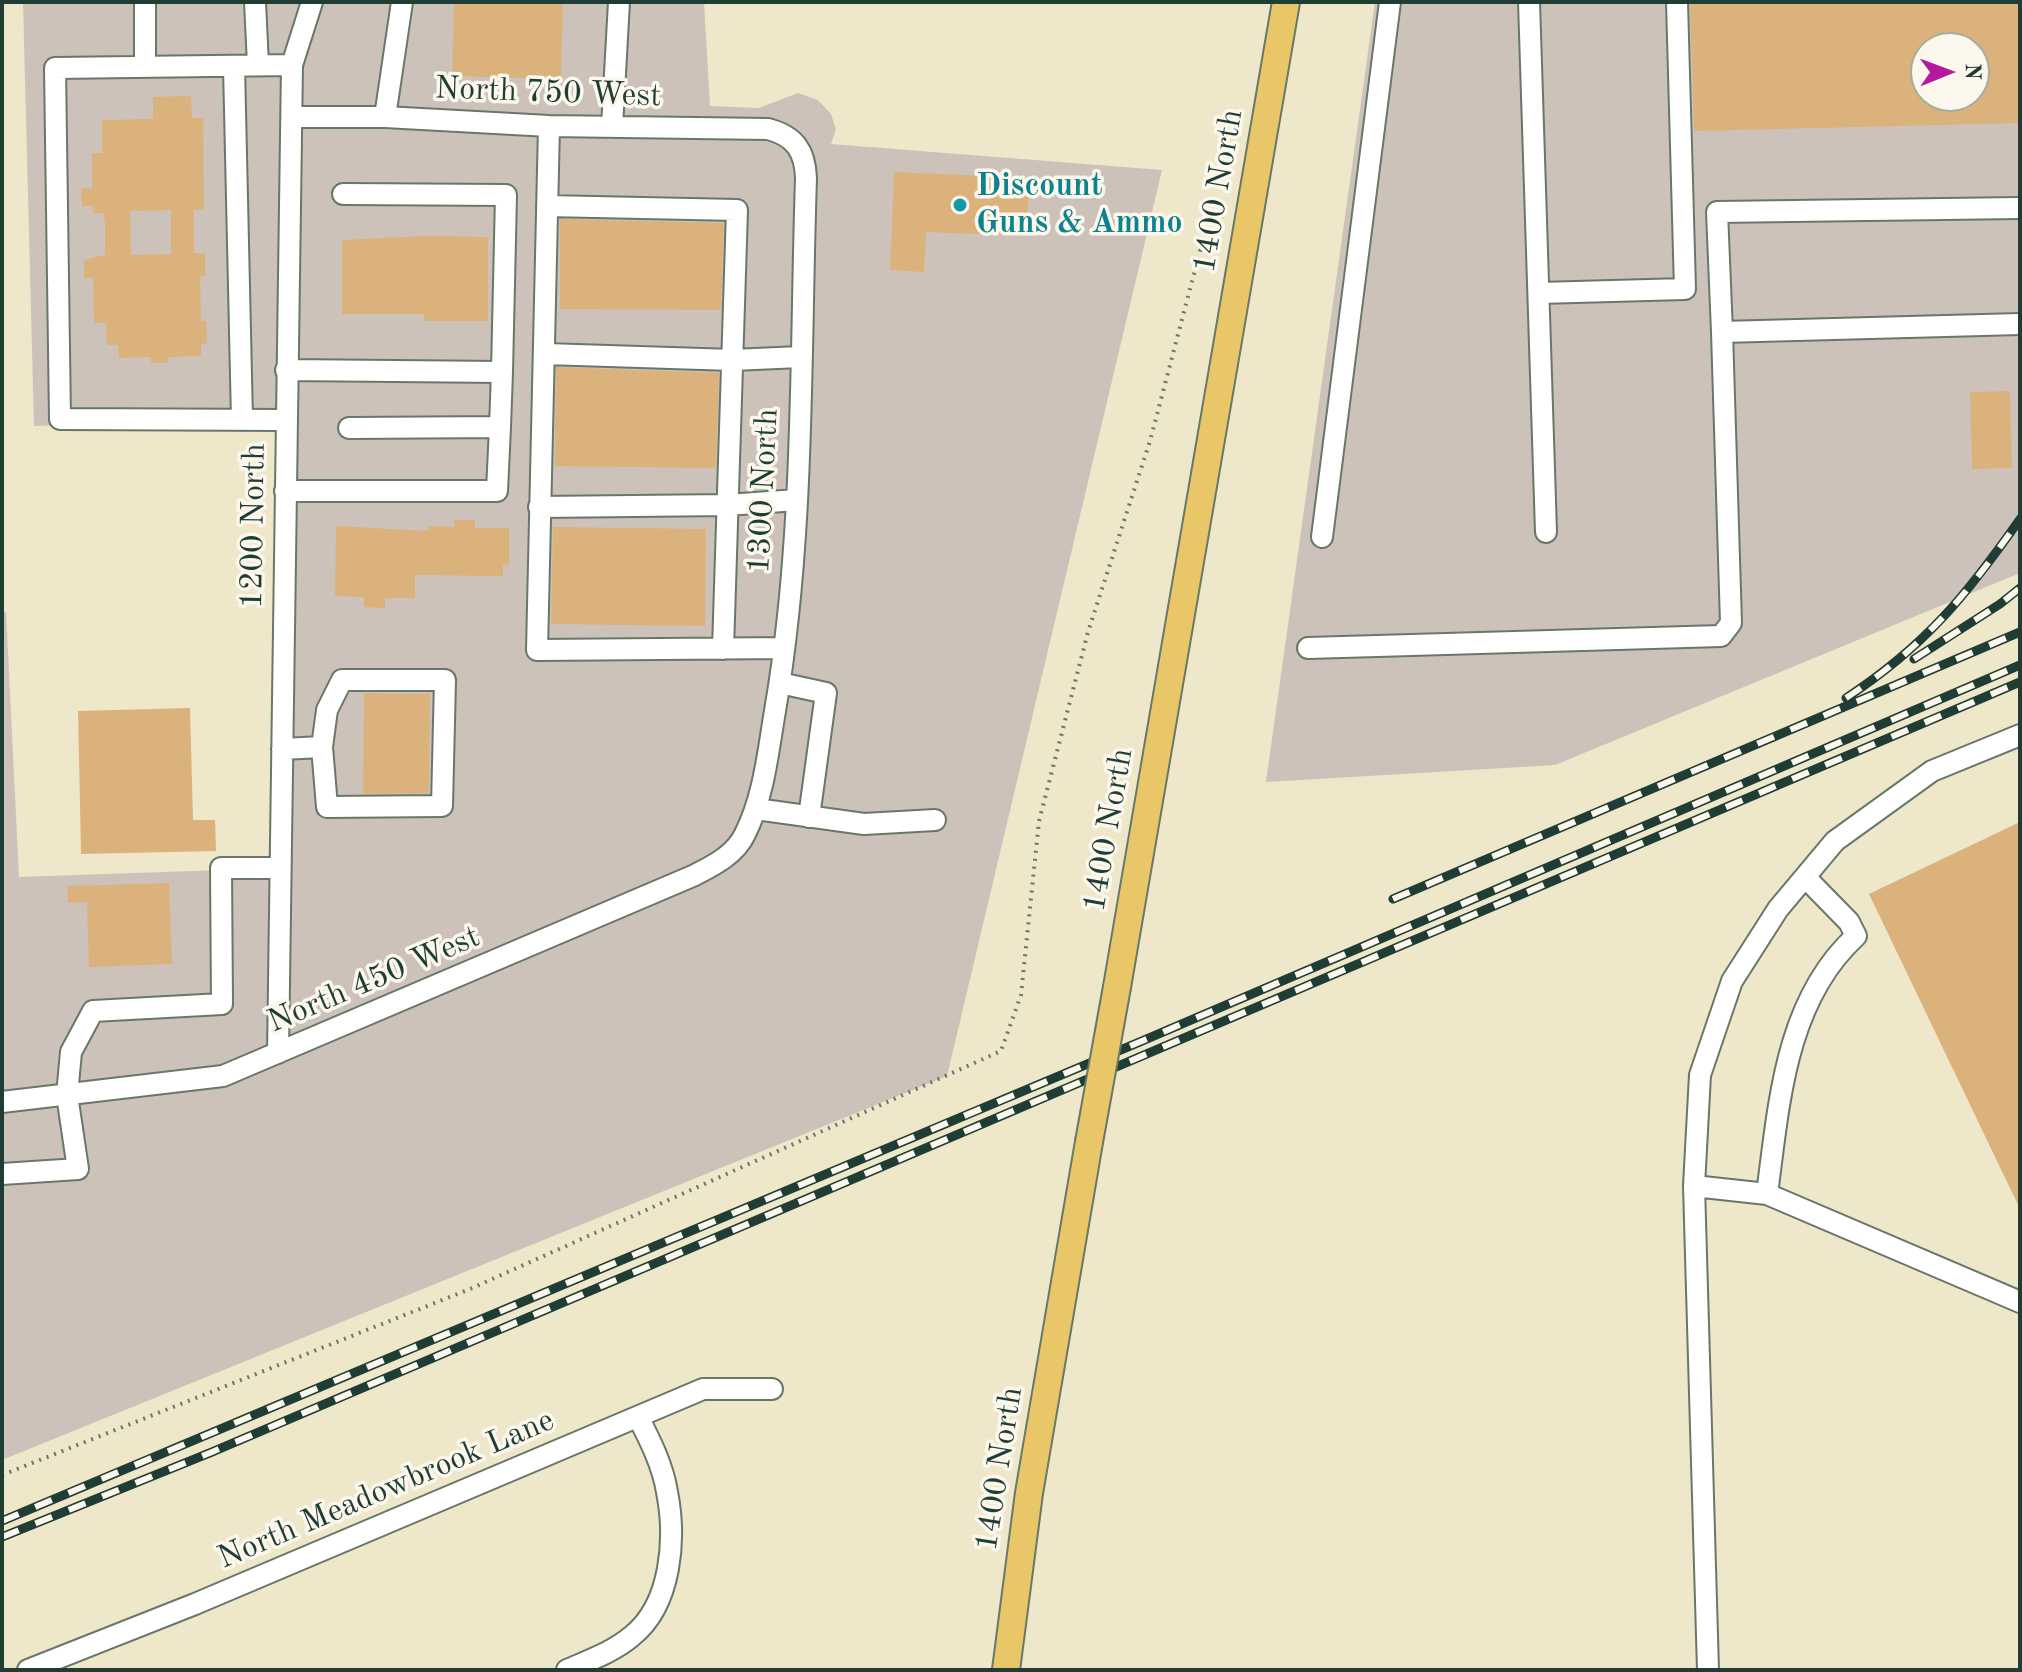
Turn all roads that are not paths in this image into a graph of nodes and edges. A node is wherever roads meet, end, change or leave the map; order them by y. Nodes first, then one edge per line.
1 (145, 2) edge
2 (255, 2) edge
3 (312, 2) edge
4 (402, 2) edge
5 (619, 2) edge
6 (1286, 2) edge
7 (1390, 2) edge
8 (1529, 2) edge
9 (1677, 2) edge
10 (258, 65) junction
11 (292, 65) junction
12 (234, 66) junction
13 (145, 67) junction
14 (292, 117) junction
15 (385, 117) junction
16 (549, 126) junction
17 (612, 127) junction
18 (797, 144) joint
19 (343, 194) dead end
20 (547, 206) junction
21 (2020, 208) edge
22 (1539, 293) junction
23 (2020, 324) edge
24 (1722, 332) junction
25 (546, 354) junction
26 (800, 357) junction
27 (733, 360) junction
28 (286, 370) junction
29 (502, 372) junction
30 (242, 420) junction
31 (285, 420) junction
32 (500, 427) junction
33 (349, 428) dead end
34 (285, 491) junction
35 (797, 500) junction
36 (727, 505) junction
37 (539, 507) junction
38 (1546, 532) dead end
39 (1322, 537) dead end
40 (784, 648) junction
41 (1308, 648) dead end
42 (723, 649) junction
43 (780, 683) junction
44 (2020, 735) edge
45 (322, 747) junction
46 (282, 749) junction
47 (756, 809) junction
48 (809, 817) junction
49 (935, 820) dead end
50 (744, 838) joint
51 (280, 868) junction
52 (1805, 877) junction
53 (278, 1053) junction
54 (67, 1095) junction
55 (2, 1102) edge
56 (2, 1174) edge
57 (1694, 1186) junction
58 (1767, 1194) junction
59 (2020, 1302) edge
60 (772, 1389) dead end
61 (638, 1417) junction
62 (28, 1670) edge
63 (567, 1670) edge
64 (1006, 1670) edge
65 (1708, 1670) edge

1 - 13 street
2 - 10 street
3 - 11 street, 1200 North
4 - 15 street
5 - 17 street
6 - 64 main road, 1400 North, bridge
7 - 39 street
8 - 22 street
9 - 22 street
10 - 11 street
10 - 12 street
11 - 14 street, 1200 North
12 - 13 street
12 - 30 street
13 - 30 street
14 - 15 street, North 750 West
14 - 28 street, 1200 North
15 - 16 street, North 750 West
16 - 17 street, North 750 West
16 - 20 street
17 - 18 street, North 750 West
18 - 26 street, 1300 North
19 - 29 street
20 - 25 street
20 - 27 street
21 - 24 street
22 - 38 street
23 - 24 street
24 - 41 street
25 - 27 street
25 - 37 street
26 - 27 street
26 - 35 street, 1300 North
27 - 36 street
28 - 29 street
28 - 31 street, 1200 North
29 - 32 street
30 - 31 street
31 - 34 street, 1200 North
32 - 33 street
32 - 34 street
34 - 46 street, 1200 North
35 - 36 street
35 - 40 street, 1300 North
36 - 37 street
36 - 42 street
37 - 42 street
40 - 42 street
40 - 43 street, 1300 North
43 - 47 street, 1300 North
43 - 48 street
44 - 52 street
45 - 45 street
45 - 46 street
46 - 51 street, 1200 North
47 - 48 street
47 - 50 street, 1300 North
48 - 49 street
50 - 53 street, North 450 West
51 - 53 street, 1200 North
51 - 54 street
52 - 57 street
52 - 58 street
53 - 54 street, North 450 West
54 - 55 street, North 450 West
54 - 56 street
57 - 58 street
57 - 65 street
58 - 59 street
60 - 61 street, North Meadowbrook Lane
61 - 62 street, North Meadowbrook Lane
61 - 63 street

